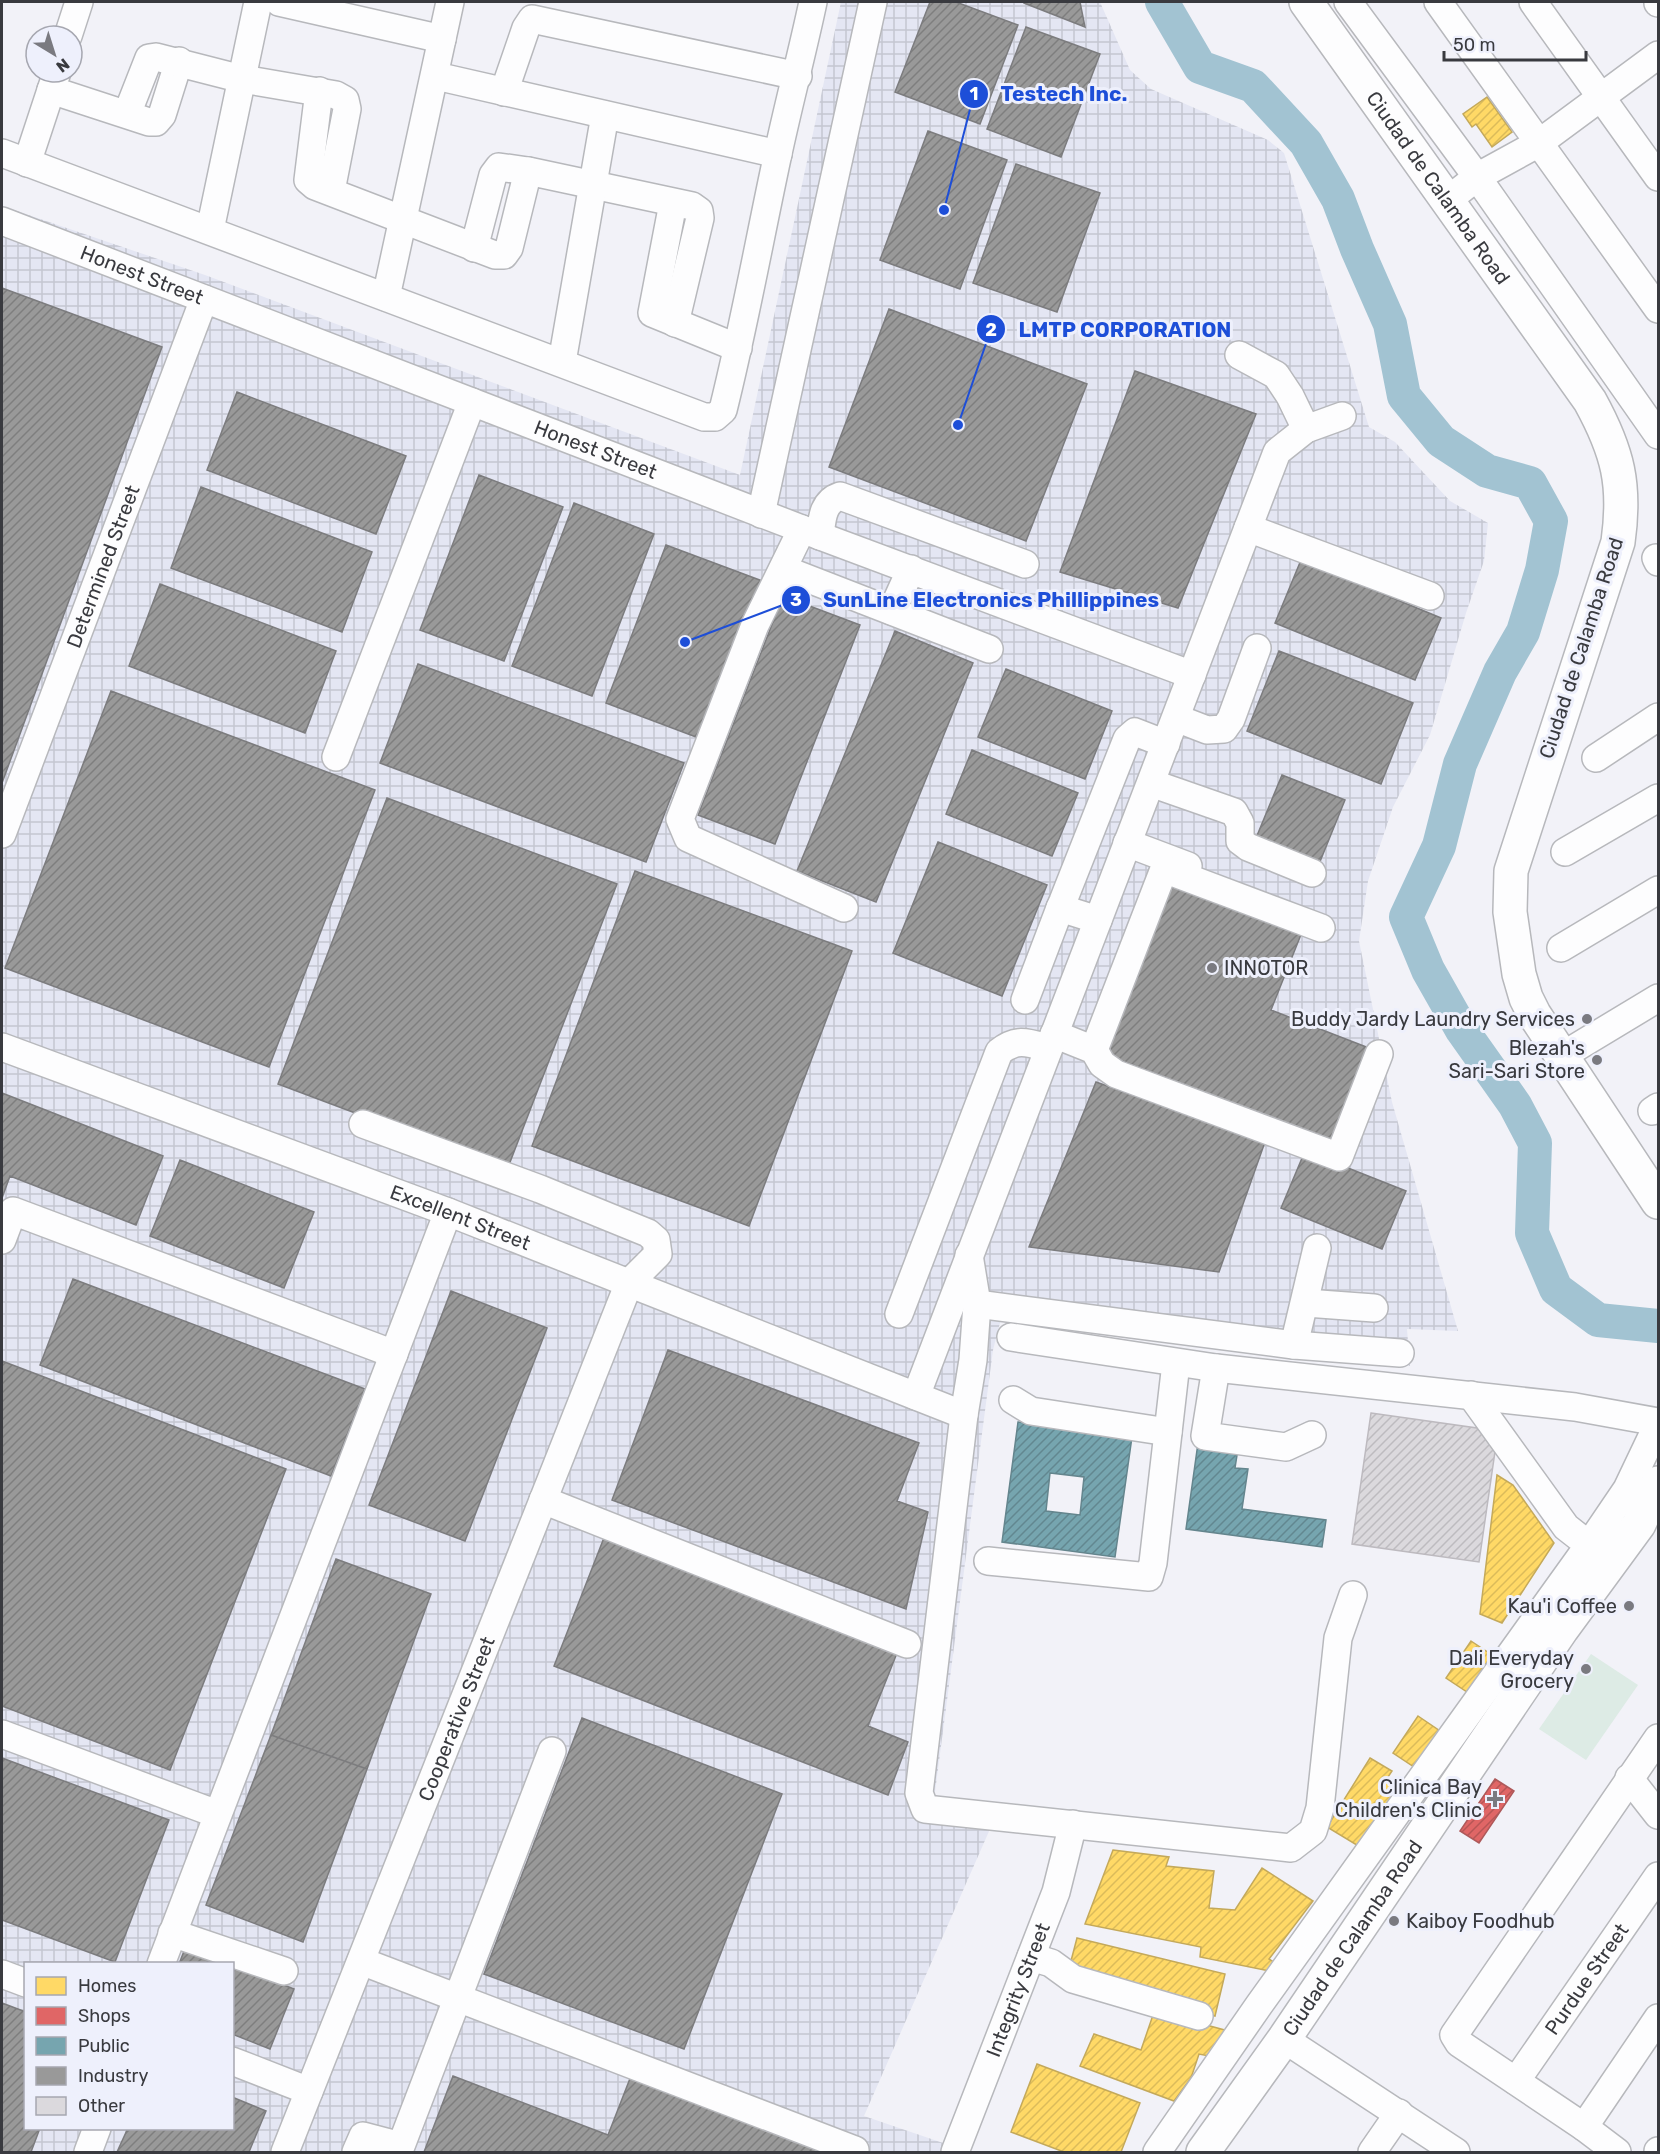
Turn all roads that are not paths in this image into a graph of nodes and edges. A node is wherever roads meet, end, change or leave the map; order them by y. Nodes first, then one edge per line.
1 (79, 2) edge
2 (258, 2) edge
3 (279, 2) edge
4 (450, 2) edge
5 (813, 2) edge
6 (873, 2) edge
7 (1306, 2) edge
8 (1348, 2) edge
9 (1438, 2) edge
10 (1533, 2) edge
11 (72, 24) edge
12 (442, 39) junction
13 (1659, 55) edge
14 (436, 76) junction
15 (798, 76) junction
16 (242, 79) junction
17 (53, 84) edge
18 (61, 84) edge
19 (504, 92) junction
20 (1601, 96) junction
21 (605, 115) junction
22 (1539, 143) junction
23 (2, 153) edge
24 (778, 154) junction
25 (27, 164) junction
26 (1477, 177) junction
27 (1659, 177) edge
28 (591, 184) junction
29 (1448, 200) junction
30 (404, 219) junction
31 (2, 221) edge
32 (210, 230) junction
33 (386, 297) junction
34 (204, 299) junction
35 (1659, 309) edge
36 (738, 348) junction
37 (1239, 355) dead end
38 (562, 362) junction
39 (472, 402) junction
40 (1342, 416) dead end
41 (1306, 429) junction
42 (1659, 435) edge
43 (761, 514) junction
44 (1248, 528) junction
45 (811, 533) junction
46 (1025, 564) dead end
47 (783, 569) junction
48 (911, 569) junction
49 (1430, 596) dead end
50 (892, 611) junction
51 (1257, 648) dead end
52 (989, 649) dead end
53 (1192, 675) junction
54 (1659, 717) edge
55 (1176, 718) junction
56 (1166, 744) junction
57 (336, 757) dead end
58 (1596, 758) dead end
59 (1151, 783) junction
60 (1659, 798) edge
61 (1098, 812) junction
62 (2, 834) edge
63 (1131, 835) junction
64 (1564, 852) dead end
65 (1312, 873) dead end
66 (1111, 886) junction
67 (1659, 890) edge
68 (1152, 901) junction
69 (844, 908) dead end
70 (1060, 908) junction
71 (1098, 920) junction
72 (1561, 948) dead end
73 (1659, 998) edge
74 (1025, 1000) dead end
75 (1051, 1041) junction
76 (2, 1047) edge
77 (1094, 1050) junction
78 (1378, 1054) dead end
79 (1562, 1056) junction
80 (363, 1124) dead end
81 (1659, 1203) edge
82 (448, 1212) junction
83 (2, 1240) edge
84 (1317, 1248) dead end
85 (969, 1255) junction
86 (629, 1283) junction
87 (1306, 1303) junction
88 (977, 1304) junction
89 (1374, 1308) dead end
90 (900, 1314) dead end
91 (1011, 1337) dead end
92 (1294, 1345) junction
93 (1400, 1353) dead end
94 (394, 1354) junction
95 (1176, 1363) junction
96 (1216, 1368) junction
97 (1471, 1395) junction
98 (916, 1396) junction
99 (1013, 1400) dead end
100 (964, 1415) junction
101 (1659, 1423) edge
102 (1168, 1432) junction
103 (1312, 1435) dead end
104 (1659, 1483) edge
105 (543, 1500) junction
106 (1590, 1545) junction
107 (988, 1562) dead end
108 (1353, 1595) dead end
109 (907, 1644) dead end
110 (2, 1734) edge
111 (1659, 1738) edge
112 (552, 1751) dead end
113 (1629, 1778) junction
114 (217, 1814) junction
115 (1659, 1815) edge
116 (1073, 1824) junction
117 (1659, 1876) edge
118 (172, 1933) junction
119 (1031, 1957) junction
120 (361, 1961) junction
121 (162, 1962) edge
122 (284, 1971) dead end
123 (2, 1974) edge
124 (24, 1982) edge
125 (458, 1997) junction
126 (1199, 2016) dead end
127 (1659, 2018) edge
128 (1284, 2039) junction
129 (234, 2062) edge
130 (1516, 2081) junction
131 (309, 2091) junction
132 (1399, 2113) junction
133 (1584, 2127) junction
134 (96, 2130) edge
135 (88, 2152) edge
136 (285, 2152) edge
137 (357, 2152) edge
138 (854, 2152) edge
139 (955, 2152) edge
140 (1157, 2152) edge
141 (1203, 2152) edge
142 (1372, 2152) edge
143 (1456, 2152) edge
144 (1617, 2152) edge

1 - 11 street
2 - 16 street
3 - 12 street
4 - 12 street
5 - 15 street
6 - 43 street
7 - 29 main road, Ciudad de Calamba Road
8 - 26 street
9 - 22 street
10 - 20 street
12 - 14 street
13 - 20 street
14 - 19 street
14 - 30 street
15 - 19 street
15 - 24 street
16 - 18 street
16 - 30 street
16 - 32 street
17 - 25 street
19 - 21 street
20 - 22 street
20 - 27 street
21 - 24 street
21 - 28 street
22 - 26 street
22 - 35 street
23 - 25 street
24 - 36 street
25 - 32 street
26 - 29 street
26 - 42 street
28 - 30 street
28 - 36 street
28 - 38 street
29 - 79 main road, Ciudad de Calamba Road
30 - 33 street
31 - 34 street, Honest Street
32 - 33 street
33 - 38 street
34 - 39 street, Honest Street
34 - 62 street, Determined Street
36 - 38 street
37 - 41 street
39 - 43 street, Honest Street
39 - 57 street
40 - 41 street
41 - 44 street
43 - 45 street, Honest Street
44 - 49 street
44 - 53 street
45 - 46 street
45 - 47 street
45 - 48 street, Honest Street
47 - 50 street
47 - 69 street
48 - 50 street
48 - 53 street, Honest Street
50 - 52 street
51 - 55 street
53 - 55 street
54 - 58 street
55 - 56 street
56 - 59 street
56 - 61 street
59 - 63 street
59 - 65 street
60 - 64 street
61 - 63 street
61 - 70 street
63 - 66 street
63 - 68 street
66 - 68 street
66 - 71 street
67 - 72 street
68 - 77 street
70 - 71 street
70 - 74 street
71 - 75 street
73 - 79 street
75 - 77 street
75 - 85 street
75 - 90 street
76 - 82 street, Excellent Street
77 - 78 street
79 - 81 main road, Ciudad de Calamba Road
80 - 86 street
82 - 86 street, Excellent Street
82 - 94 street
83 - 94 street
84 - 87 street
85 - 88 street
85 - 98 street
86 - 98 street, Excellent Street
86 - 105 street, Cooperative Street
87 - 89 street
87 - 92 street
88 - 92 street
88 - 100 street
91 - 95 street
92 - 93 street
94 - 114 street
95 - 96 street
95 - 102 street
96 - 97 street
96 - 103 street
97 - 101 street
97 - 106 street
98 - 100 street, Excellent Street
99 - 102 street
100 - 116 street
101 - 106 street
102 - 107 street
104 - 128 main road, Ciudad de Calamba Road
105 - 109 street
105 - 120 street, Cooperative Street
106 - 140 street
108 - 116 street
110 - 114 street
111 - 113 street
112 - 125 street
113 - 115 street
113 - 130 street
114 - 118 street
116 - 119 street, Integrity Street
117 - 130 street, Purdue Street
118 - 121 street
118 - 122 street
119 - 126 street
119 - 139 street, Integrity Street
120 - 125 street
120 - 131 street, Cooperative Street
123 - 124 street
125 - 137 street
125 - 138 street
127 - 133 street
128 - 132 street
128 - 141 main road, Ciudad de Calamba Road
129 - 131 street
130 - 133 street
131 - 136 street, Cooperative Street
132 - 142 street
132 - 143 street
133 - 144 street
134 - 135 street

